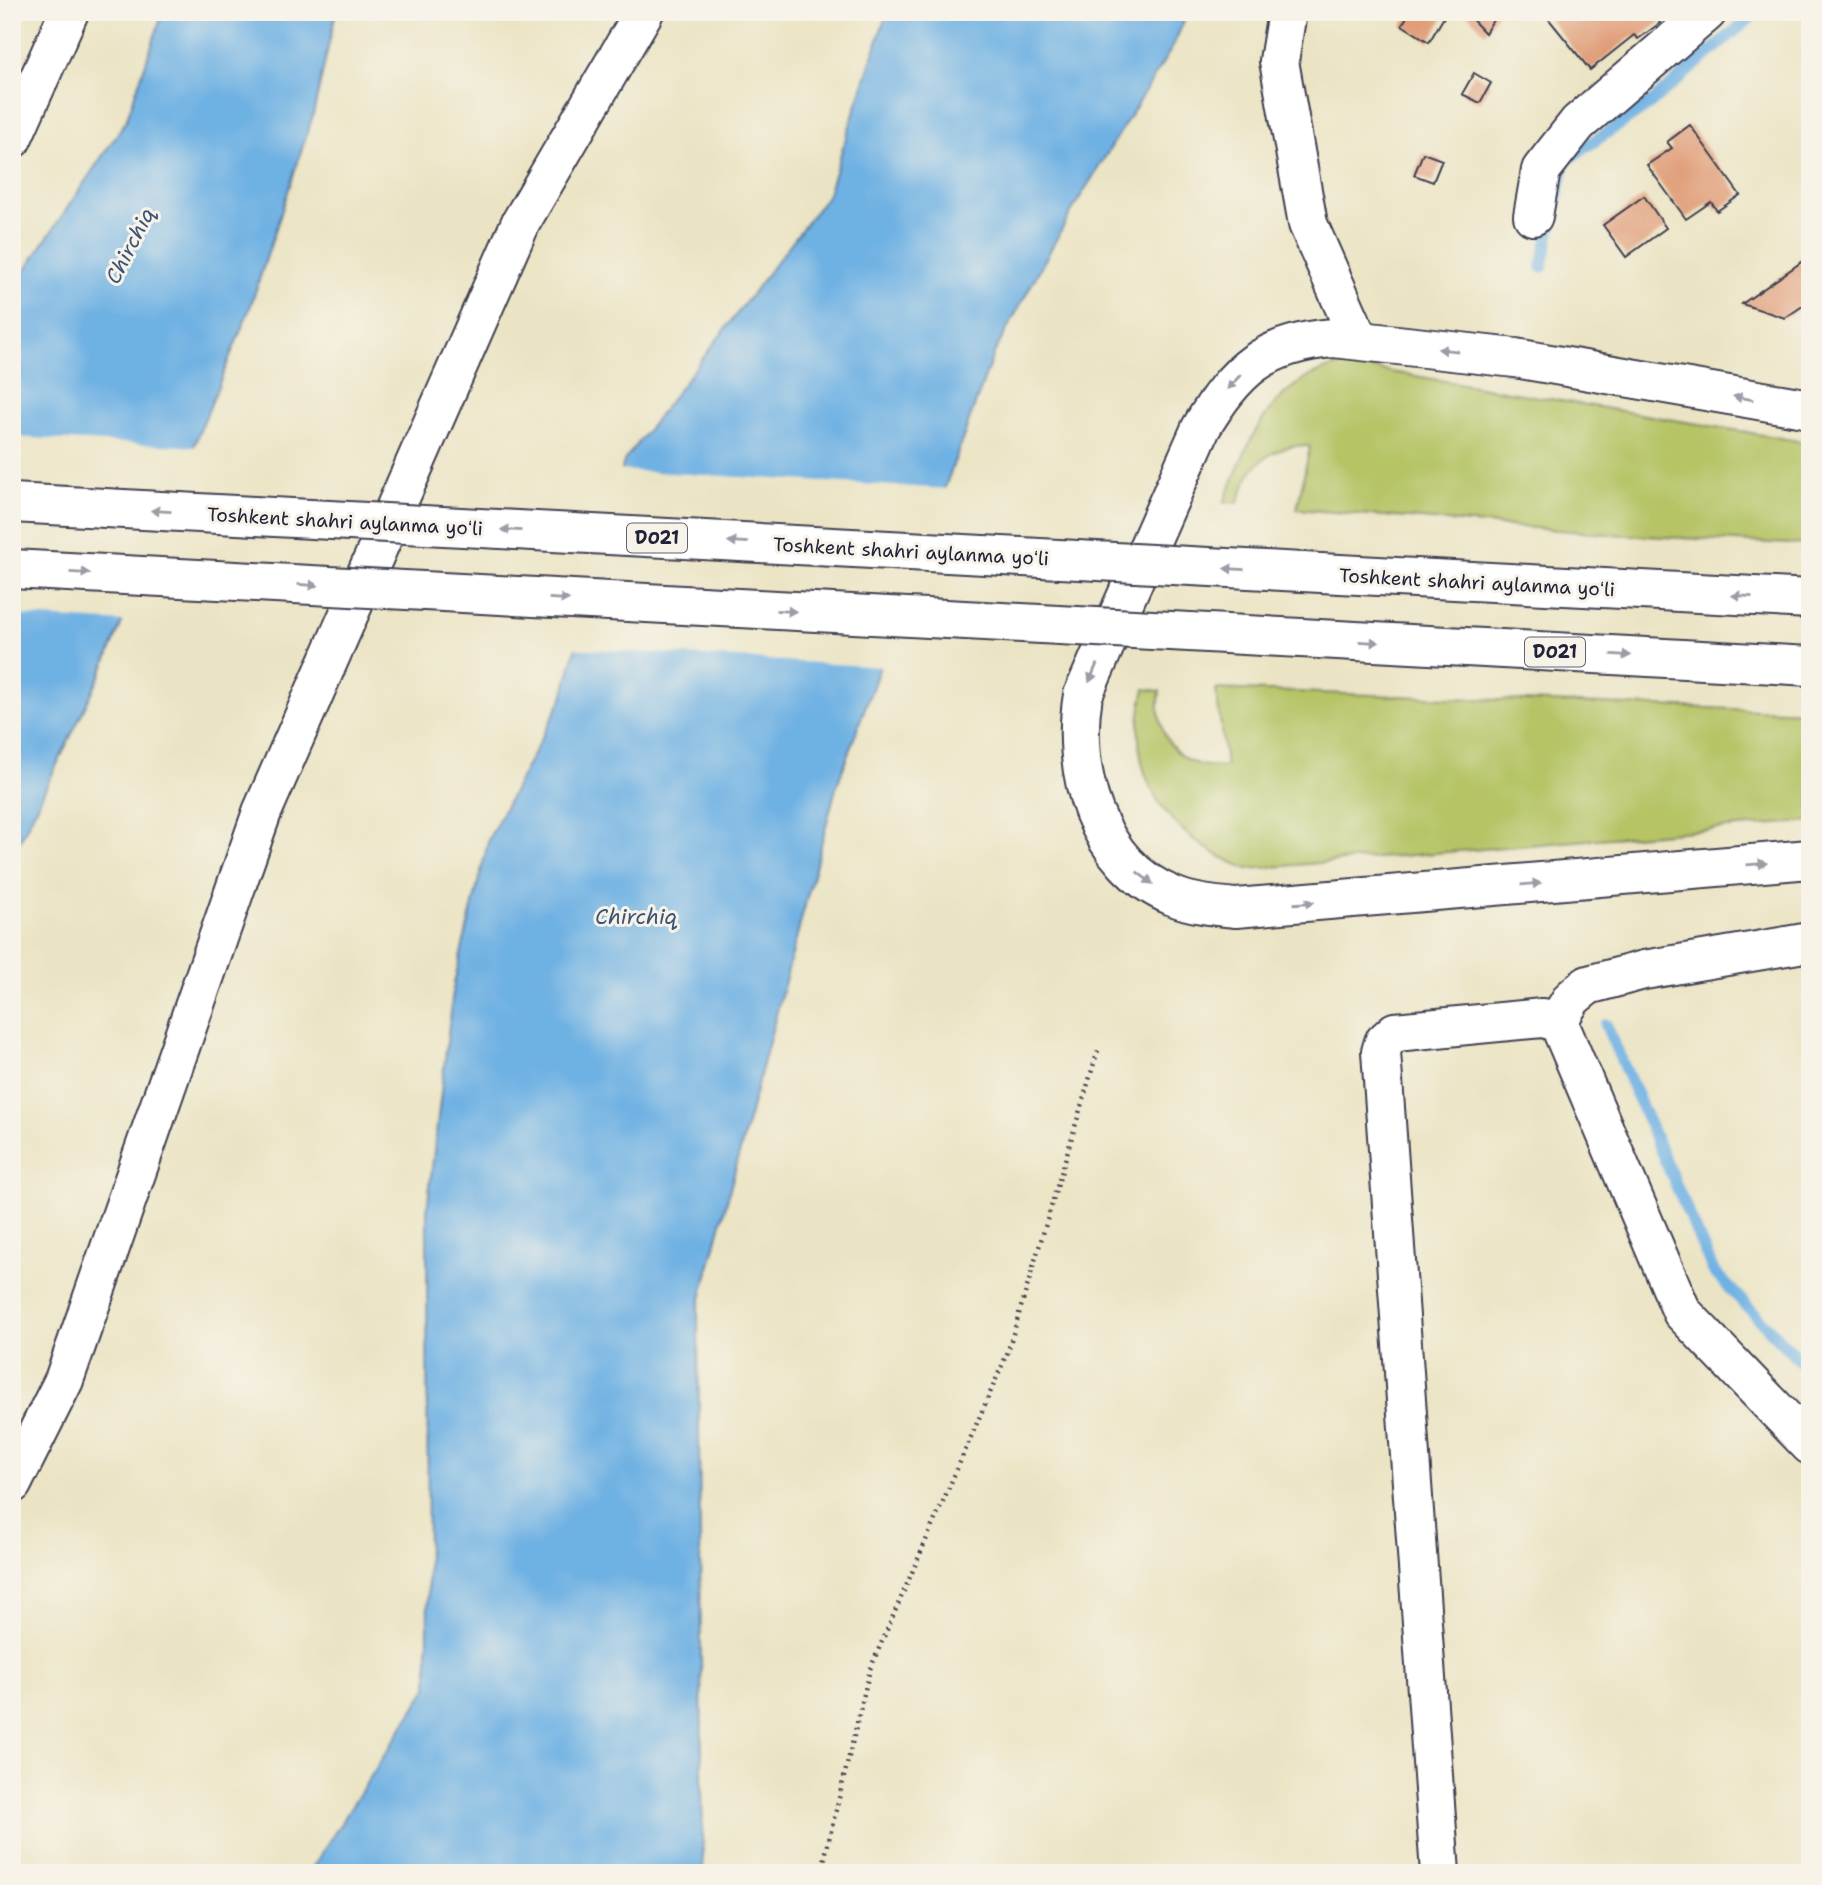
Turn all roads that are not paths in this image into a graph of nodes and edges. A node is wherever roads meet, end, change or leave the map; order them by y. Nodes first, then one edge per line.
1 (69, 12) edge
2 (644, 12) edge
3 (1287, 12) edge
4 (1707, 12) edge
5 (12, 139) edge
6 (1533, 216) dead end
7 (1359, 340) junction
8 (1810, 409) edge
9 (12, 503) edge
10 (12, 569) edge
11 (1810, 600) edge
12 (1810, 666) edge
13 (1810, 859) edge
14 (1810, 942) edge
15 (1558, 1021) junction
16 (1810, 1445) edge
17 (12, 1484) edge
18 (1440, 1873) edge

1 - 5 main road
2 - 17 main road
3 - 7 main road
4 - 6 main road
8 -> 7 main road
7 -> 13 main road
11 -> 9 main road, Toshkent shahri aylanma yoʻli / D021, bridge
10 -> 12 main road, D021, bridge
14 - 15 main road
15 - 16 main road
15 - 18 main road

